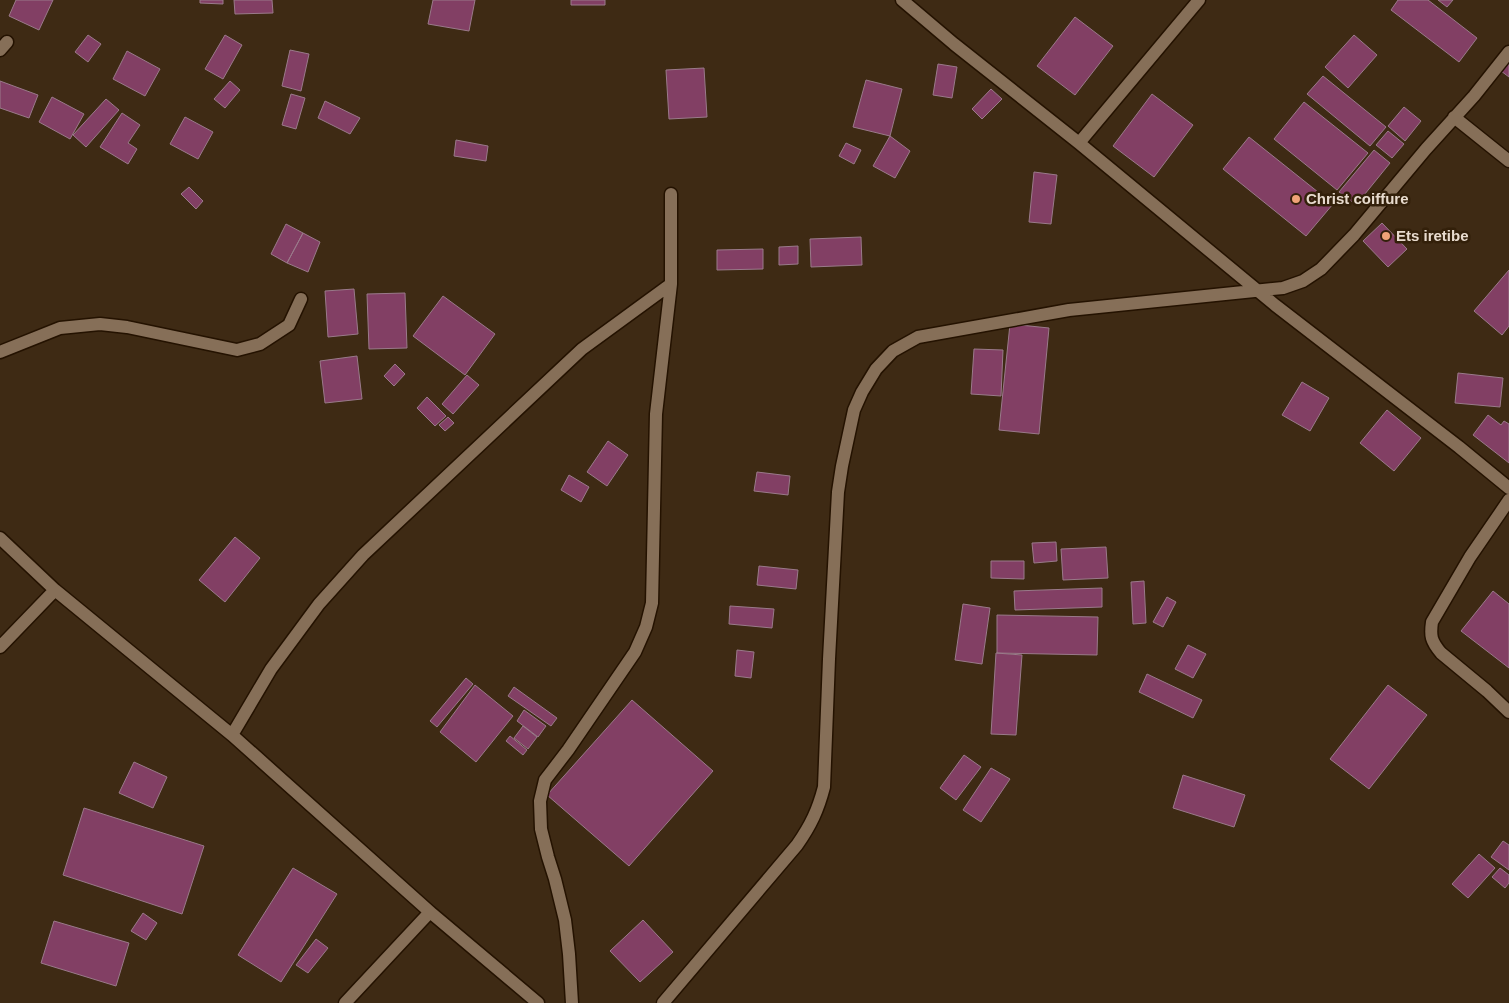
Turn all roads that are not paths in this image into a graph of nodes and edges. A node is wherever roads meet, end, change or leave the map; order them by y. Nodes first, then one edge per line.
1 (902, 0) edge
2 (1199, 0) edge
3 (1509, 52) edge
4 (1454, 117) junction
5 (1080, 144) junction
6 (1509, 161) edge
7 (671, 194) dead end
8 (670, 284) junction
9 (1258, 291) junction
10 (301, 299) dead end
11 (0, 352) edge
12 (1509, 488) edge
13 (1509, 500) edge
14 (0, 538) edge
15 (55, 590) junction
16 (0, 647) edge
17 (1509, 712) edge
18 (232, 735) junction
19 (430, 912) junction
20 (345, 1003) edge
21 (538, 1003) edge
22 (572, 1003) edge
23 (663, 1003) edge

1 - 5 street
2 - 5 street
3 - 4 street
4 - 6 street
4 - 9 street
5 - 9 street
7 - 8 street
8 - 18 street
8 - 22 street
9 - 12 street
9 - 23 street
10 - 11 street
13 - 17 street
14 - 15 street
15 - 16 street
15 - 18 street
18 - 19 street
19 - 20 street
19 - 21 street

